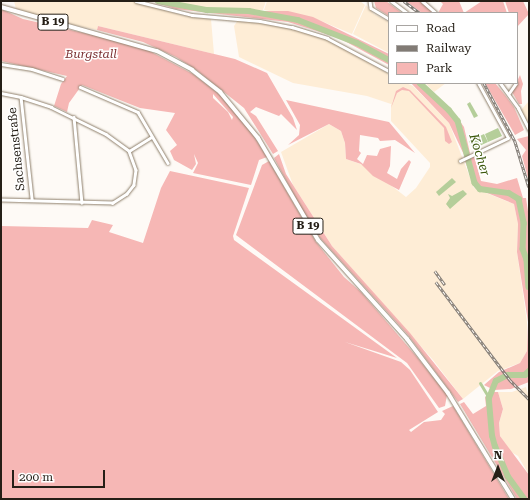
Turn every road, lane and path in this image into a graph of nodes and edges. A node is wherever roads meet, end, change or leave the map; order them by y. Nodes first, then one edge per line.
1 (136, 1) edge
2 (370, 1) edge
3 (391, 1) edge
4 (422, 1) edge
5 (1, 7) edge
6 (406, 12) edge
7 (435, 12) edge
8 (388, 19) edge
9 (1, 64) edge
10 (388, 70) edge
11 (62, 78) dead end
12 (479, 84) edge
13 (501, 84) edge
14 (515, 84) edge
15 (80, 87) dead end
16 (1, 93) edge
17 (509, 93) junction
18 (21, 97) junction
19 (74, 117) junction
20 (529, 130) edge
21 (151, 137) junction
22 (129, 151) junction
23 (460, 161) dead end
24 (168, 163) dead end
25 (32, 199) junction
26 (1, 200) edge
27 (82, 203) junction
28 (513, 499) edge

1 - 10 street
2 - 8 street
3 - 6 street
4 - 7 street
5 - 28 highway, B 19
9 - 11 street
12 - 23 street
13 - 17 street
14 - 17 street
15 - 21 street
16 - 18 street
17 - 20 street
18 - 19 street
18 - 25 street, Sachsenstraße
19 - 22 street
19 - 27 street
21 - 22 street
21 - 24 street
22 - 27 street
25 - 26 street
25 - 27 street

